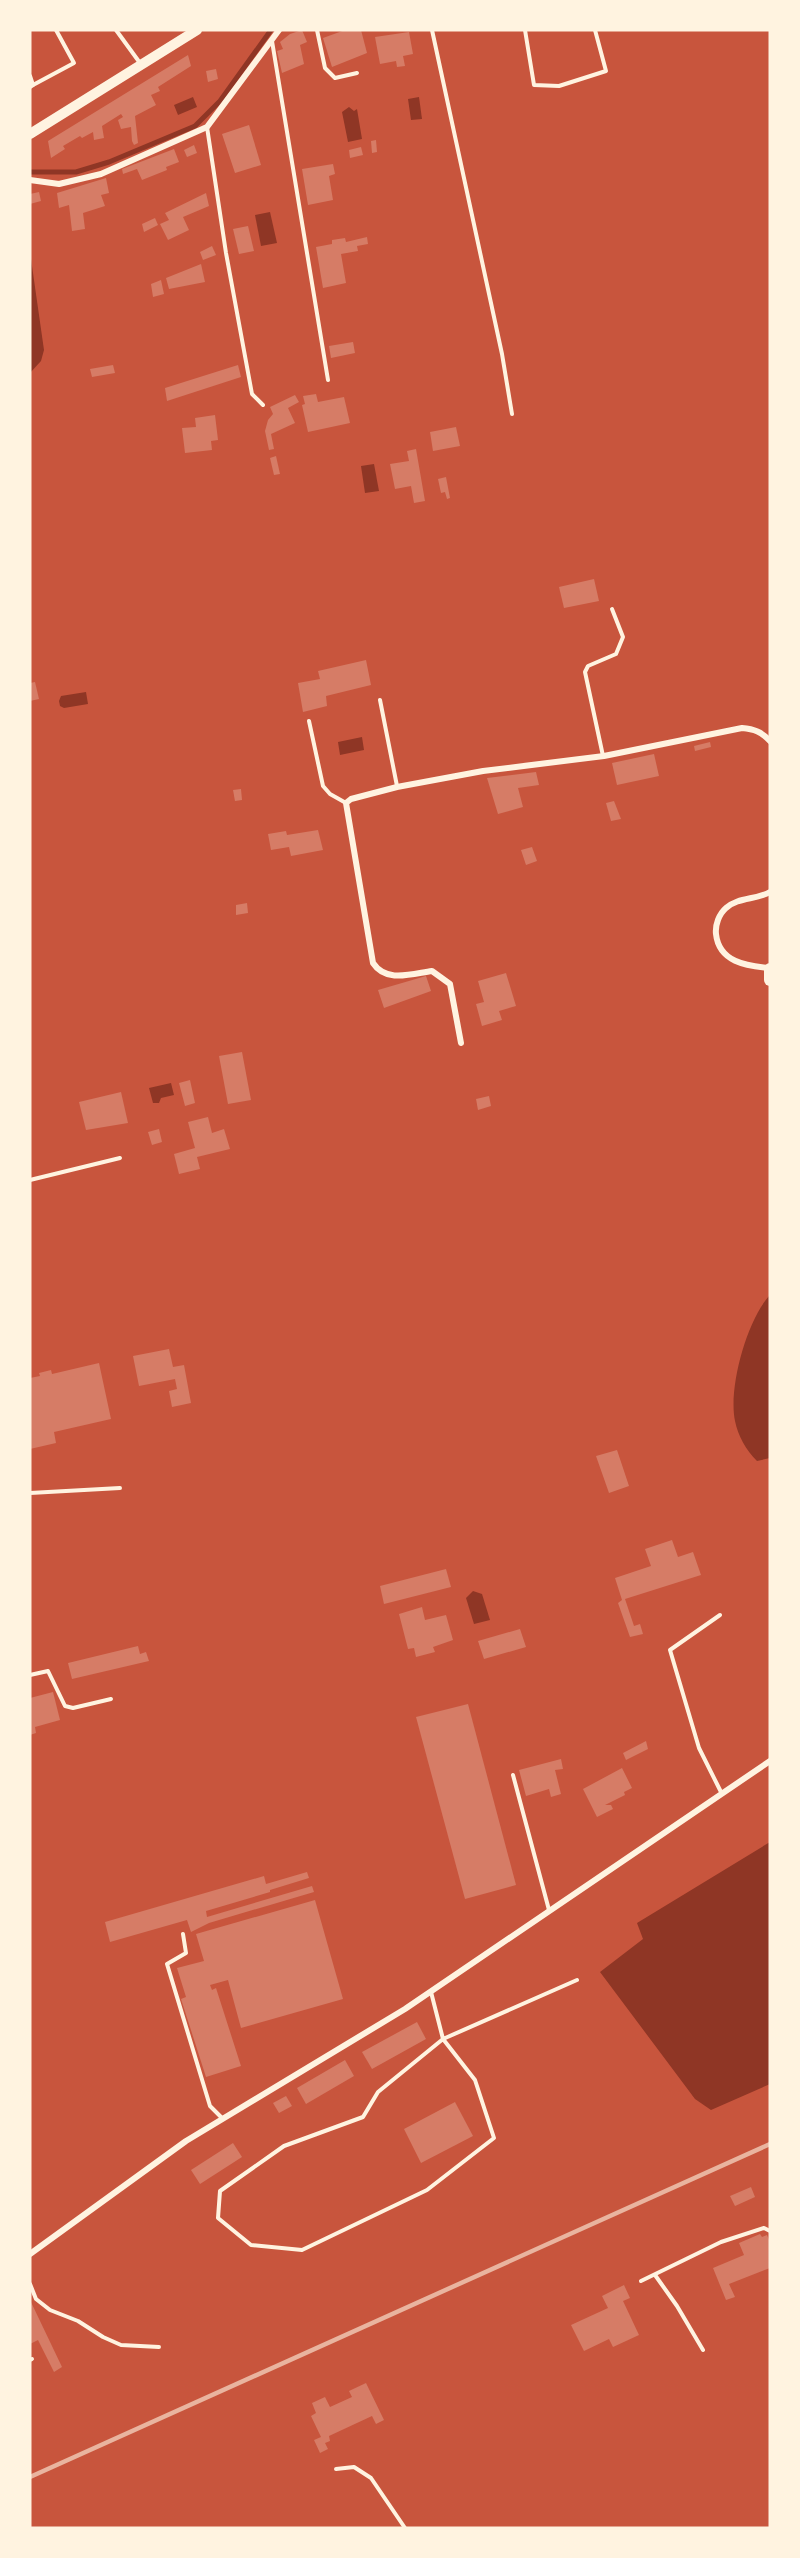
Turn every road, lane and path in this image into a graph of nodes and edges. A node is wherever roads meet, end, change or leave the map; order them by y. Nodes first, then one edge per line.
1 (56, 30) edge
2 (116, 30) edge
3 (197, 30) edge
4 (279, 30) edge
5 (317, 30) edge
6 (432, 30) edge
7 (525, 30) edge
8 (595, 30) edge
9 (182, 34) edge
10 (272, 40) junction
11 (141, 65) junction
12 (357, 73) dead end
13 (30, 76) edge
14 (32, 86) edge
15 (207, 127) junction
16 (30, 134) edge
17 (30, 180) edge
18 (328, 380) dead end
19 (263, 405) dead end
20 (512, 414) dead end
21 (612, 609) dead end
22 (380, 700) dead end
23 (309, 721) dead end
24 (770, 741) edge
25 (604, 756) junction
26 (397, 787) junction
27 (346, 803) junction
28 (770, 892) edge
29 (770, 969) edge
30 (770, 980) edge
31 (461, 1043) dead end
32 (120, 1158) dead end
33 (30, 1180) edge
34 (120, 1488) dead end
35 (30, 1493) edge
36 (720, 1615) dead end
37 (30, 1675) edge
38 (111, 1699) dead end
39 (770, 1761) edge
40 (513, 1775) dead end
41 (721, 1792) junction
42 (549, 1910) junction
43 (183, 1934) dead end
44 (576, 1980) dead end
45 (431, 1991) junction
46 (443, 2039) junction
47 (221, 2117) junction
48 (770, 2231) edge
49 (30, 2254) edge
50 (655, 2275) junction
51 (641, 2281) dead end
52 (30, 2284) edge
53 (159, 2347) dead end
54 (703, 2350) dead end
55 (336, 2469) dead end
56 (405, 2528) edge

1 - 14 lane
2 - 11 lane
3 - 9 main road
4 - 10 street
5 - 12 lane
6 - 20 lane
7 - 8 lane
9 - 11 main road
10 - 15 street
10 - 18 lane
11 - 16 main road
13 - 14 lane
15 - 17 street
15 - 19 lane
21 - 25 lane
22 - 26 lane
23 - 27 lane
24 - 25 street
25 - 26 street
26 - 27 street
27 - 31 street
28 - 29 street
29 - 30 main road
32 - 33 lane
34 - 35 lane
36 - 41 lane
37 - 38 lane
39 - 41 street
40 - 42 lane
41 - 42 street
42 - 45 street
43 - 47 lane
44 - 46 lane
45 - 46 lane
45 - 47 street
46 - 46 lane
47 - 49 street
48 - 50 lane
50 - 51 lane
50 - 54 lane
52 - 53 lane
55 - 56 lane

